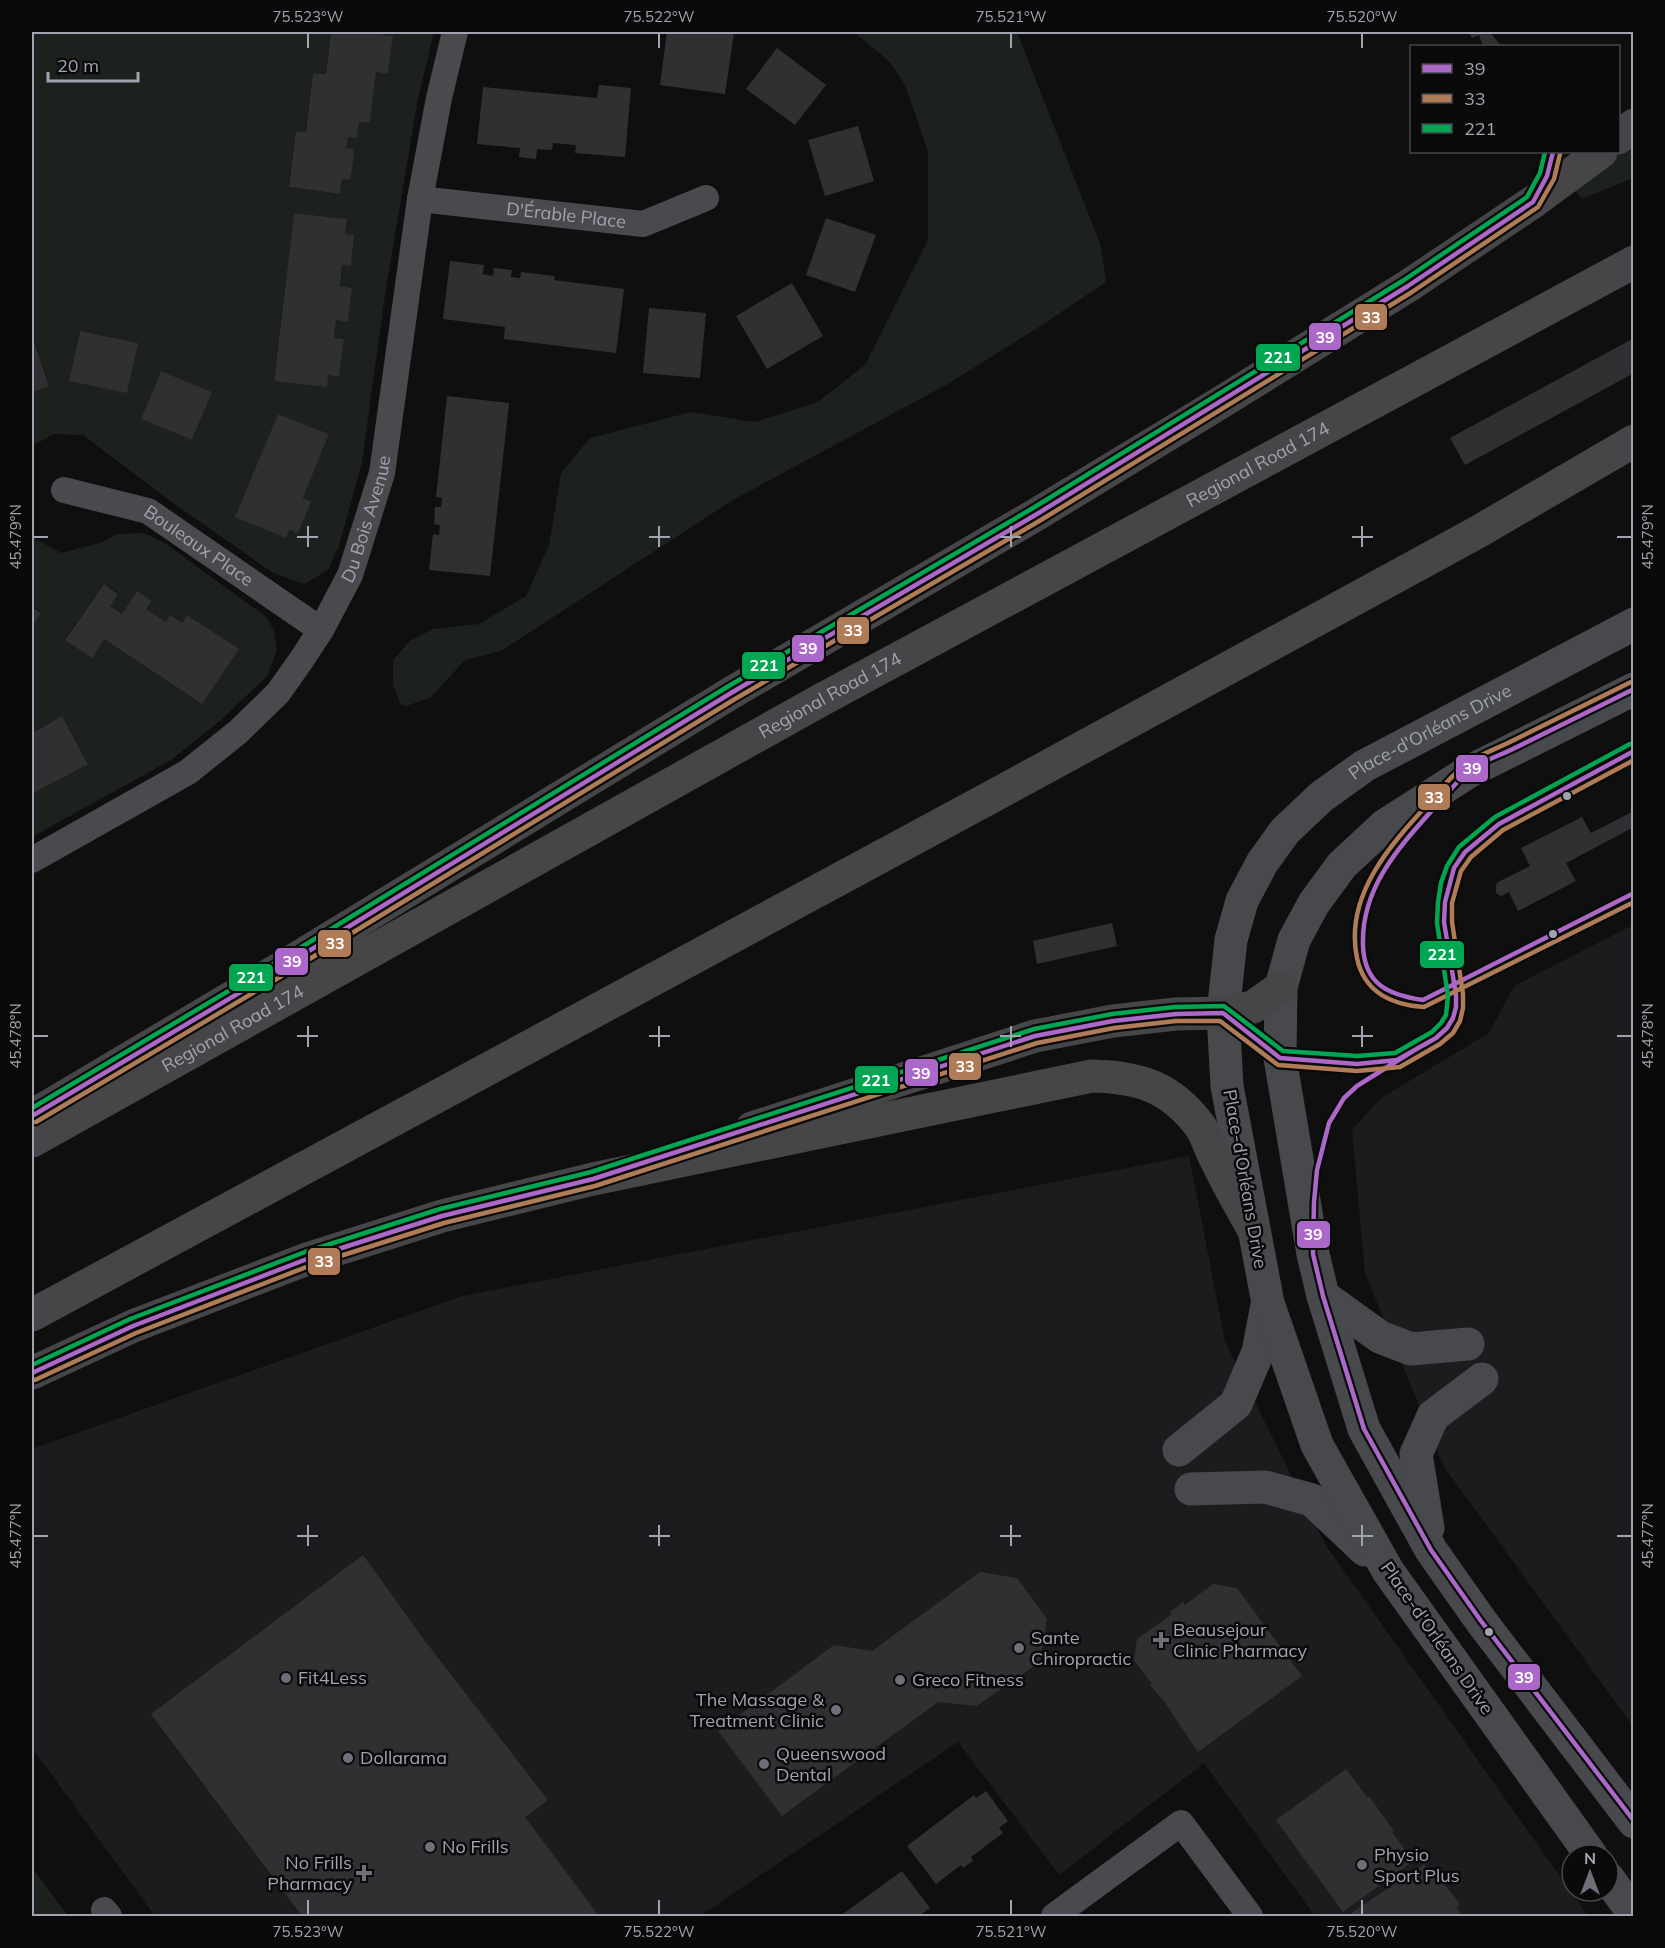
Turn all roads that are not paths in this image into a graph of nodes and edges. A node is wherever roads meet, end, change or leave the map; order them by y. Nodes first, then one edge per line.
1 (455, 32) edge
2 (1634, 125) edge
3 (1620, 136) edge
4 (1600, 153) edge
5 (706, 198) dead end
6 (420, 199) junction
7 (1634, 242) edge
8 (1634, 262) edge
9 (1634, 441) edge
10 (64, 490) dead end
11 (1634, 624) edge
12 (321, 630) junction
13 (1634, 689) edge
14 (821, 700) junction
15 (32, 860) edge
16 (1281, 987) junction
17 (1223, 1013) junction
18 (32, 1116) edge
19 (32, 1141) edge
20 (593, 1179) junction
21 (1253, 1229) junction
22 (1323, 1296) junction
23 (1268, 1303) junction
24 (32, 1315) edge
25 (1468, 1344) dead end
26 (32, 1373) edge
27 (1482, 1379) dead end
28 (1179, 1450) dead end
29 (1191, 1489) dead end
30 (1431, 1551) junction
31 (1388, 1571) junction
32 (1634, 1822) edge
33 (1583, 1843) edge
34 (1620, 1895) edge
35 (1634, 1914) edge
36 (1054, 1917) edge
37 (1251, 1917) edge

1 - 6 street, Du Bois Avenue
2 - 3 highway
4 - 18 highway
5 - 6 street, D'Érable Place
6 - 12 street, Du Bois Avenue
7 - 14 highway
8 - 14 highway, Regional Road 174
9 - 24 highway
10 - 12 street, Bouleaux Place
11 - 17 main road, Place-d'Orléans Drive
12 - 15 street, Du Bois Avenue
13 - 16 main road
14 - 19 highway, Regional Road 174
16 - 17 highway
16 - 22 main road
17 - 20 highway
17 - 21 main road, Place-d'Orléans Drive
20 - 21 highway
20 - 26 highway
21 - 23 main road, Place-d'Orléans Drive
22 - 25 main road
22 - 30 main road
23 - 28 main road
23 - 31 main road, Place-d'Orléans Drive
27 - 30 main road
29 - 31 main road
30 - 32 main road
31 - 33 main road, Place-d'Orléans Drive
34 - 35 main road
36 - 37 street

